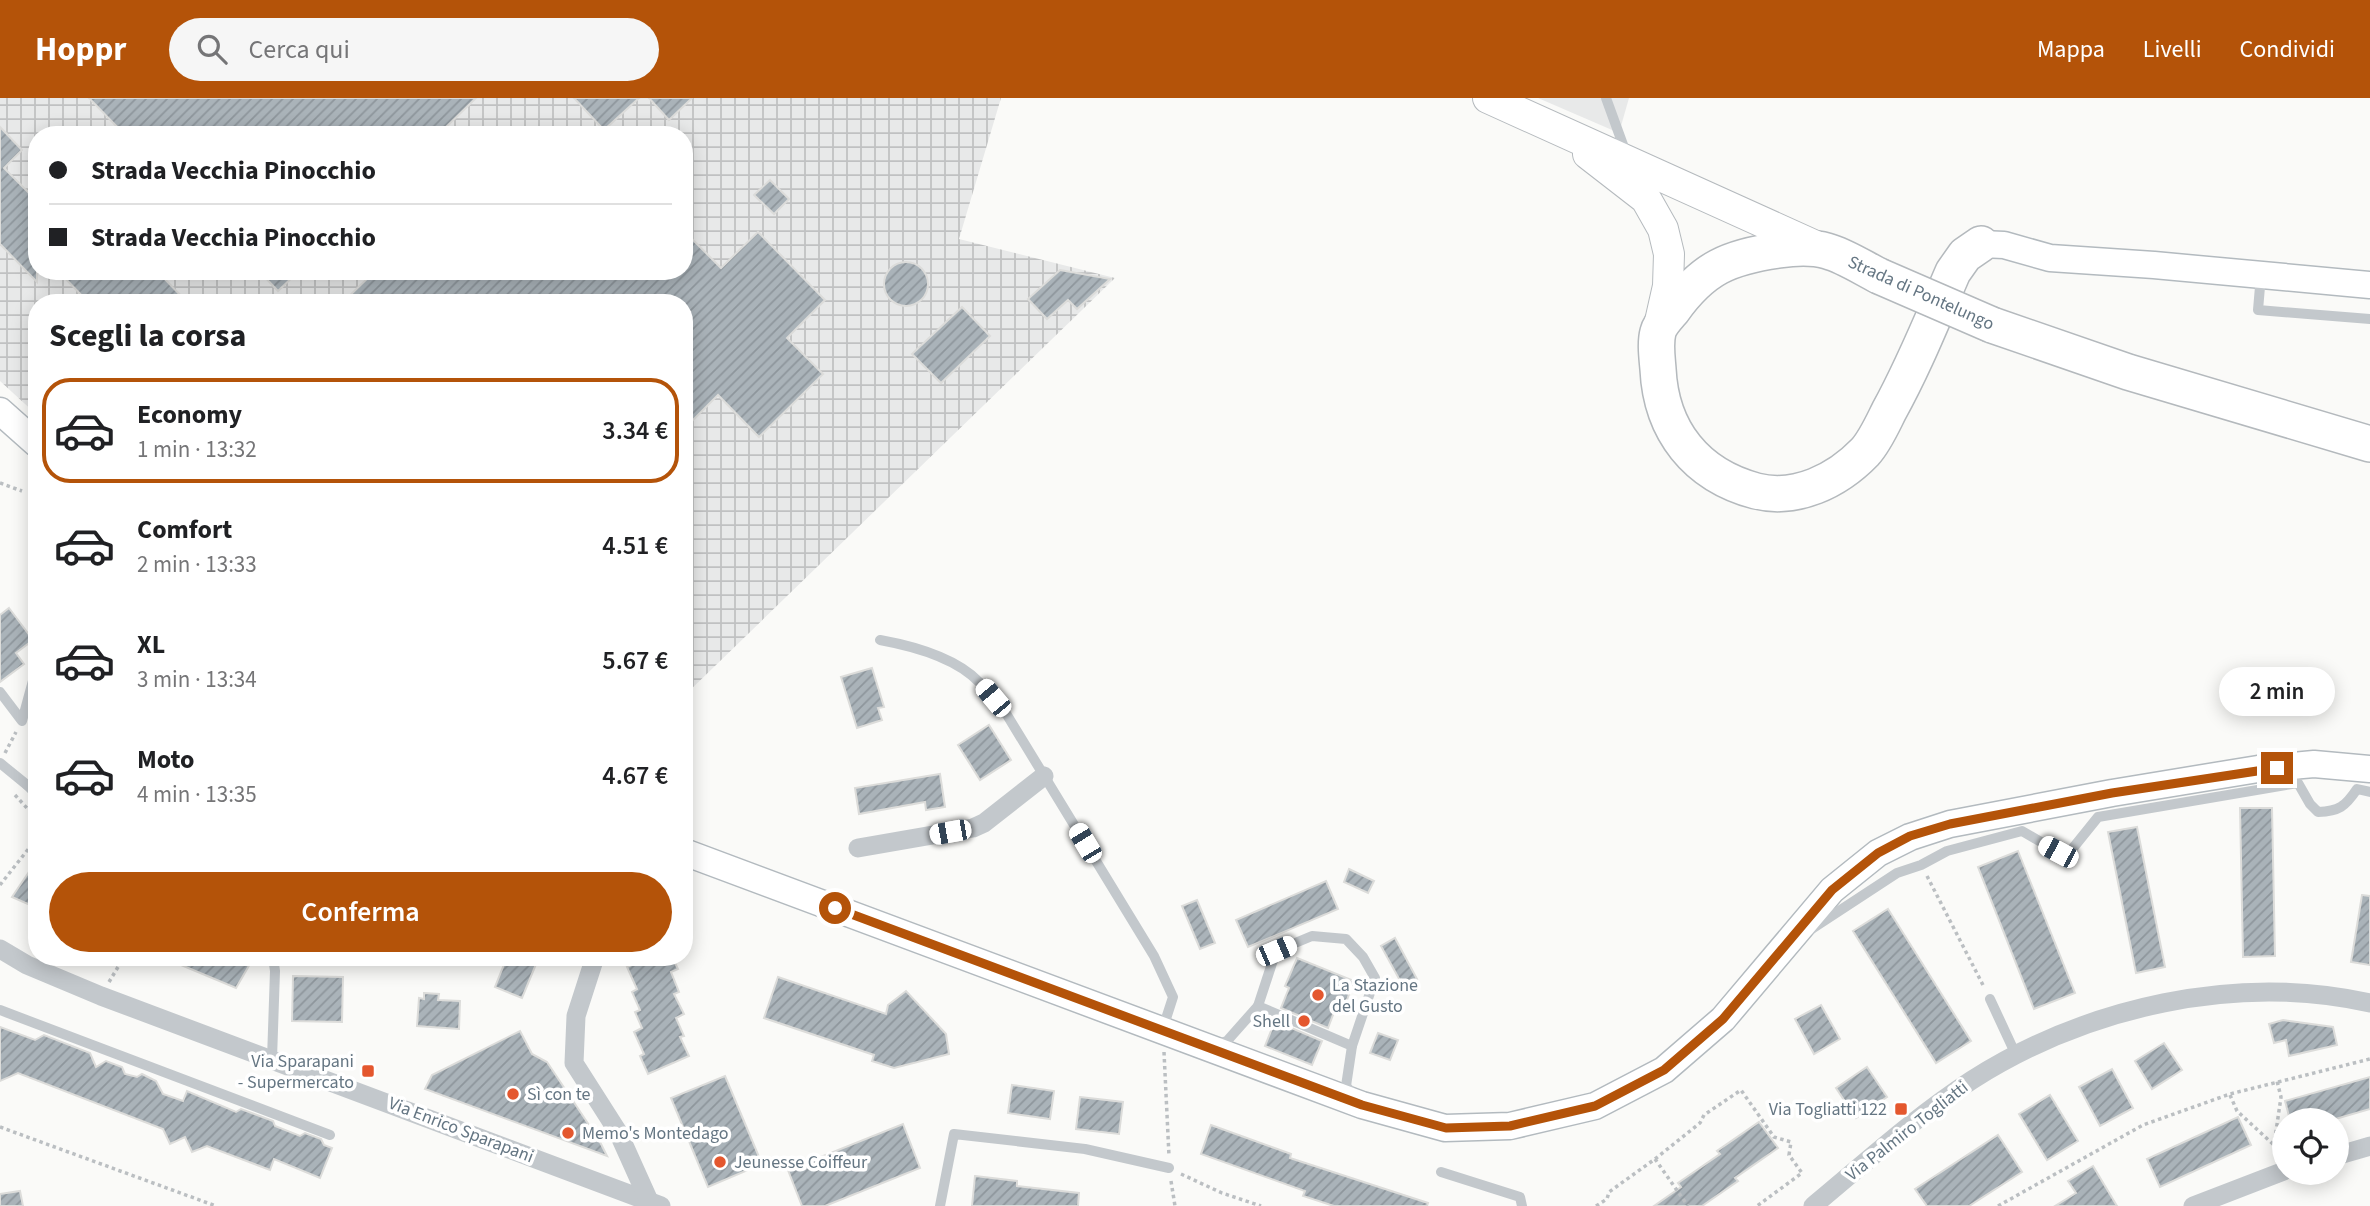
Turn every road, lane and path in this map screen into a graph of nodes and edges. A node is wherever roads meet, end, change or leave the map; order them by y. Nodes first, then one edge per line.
1 (1489, 98) edge
2 (1606, 98) edge
3 (1555, 129) junction
4 (1628, 160) junction
5 (1981, 244) joint
6 (1826, 251) junction
7 (2261, 275) junction
8 (2370, 285) edge
9 (2370, 319) edge
10 (1658, 330) junction
11 (0, 411) edge
12 (2317, 428) junction
13 (2370, 432) edge
14 (28, 436) edge
15 (2370, 444) edge
16 (0, 483) edge
17 (8, 486) dead end
18 (880, 640) dead end
19 (0, 692) edge
20 (28, 699) edge
21 (22, 721) junction
22 (0, 763) edge
23 (2370, 769) edge
24 (2297, 775) junction
25 (1044, 776) junction
26 (28, 782) edge
27 (9, 788) dead end
28 (2370, 792) edge
29 (28, 809) edge
30 (858, 848) dead end
31 (28, 849) edge
32 (693, 855) edge
33 (1921, 865) junction
34 (0, 885) edge
35 (1784, 948) junction
36 (0, 949) edge
37 (28, 965) edge
38 (29, 966) edge
39 (119, 966) edge
40 (274, 966) edge
41 (592, 966) edge
42 (101, 996) junction
43 (1990, 999) joint
44 (2370, 1003) edge
45 (1258, 1006) junction
46 (0, 1010) edge
47 (1163, 1029) junction
48 (1352, 1046) junction
49 (1210, 1047) junction
50 (2016, 1056) junction
51 (272, 1059) junction
52 (2370, 1059) edge
53 (2277, 1081) junction
54 (2230, 1094) junction
55 (1362, 1105) junction
56 (2279, 1108) edge
57 (0, 1127) edge
58 (330, 1135) dead end
59 (2272, 1143) edge
60 (2370, 1146) edge
61 (2349, 1152) edge
62 (1655, 1160) junction
63 (1169, 1168) junction
64 (1441, 1171) dead end
65 (2272, 1176) edge
66 (655, 1203) edge
67 (216, 1206) edge
68 (940, 1206) edge
69 (1175, 1206) edge
70 (1262, 1206) edge
71 (1522, 1206) edge
72 (1596, 1206) edge
73 (1688, 1206) edge
74 (1757, 1206) edge
75 (1813, 1206) edge
76 (1998, 1206) edge
77 (2193, 1206) edge

1 - 3 main road, Strada di Pontelungo
2 - 4 lane
3 - 4 main road, Strada di Pontelungo
3 - 10 main road
4 - 6 main road, Strada di Pontelungo
5 - 7 street
5 - 10 highway
6 - 10 highway
6 - 12 highway, Strada di Pontelungo, bridge
7 - 8 street
7 - 9 lane
11 - 14 street
12 - 13 highway
12 - 15 highway, Strada di Pontelungo
16 - 17 path
18 - 25 lane
19 - 21 lane
20 - 21 lane
21 - 22 path
22 - 26 lane
23 - 24 street
24 - 28 lane
24 - 33 lane
24 - 35 street
25 - 30 street
25 - 47 lane
27 - 29 path
31 - 34 path
32 - 47 street
33 - 35 lane
33 - 43 path
35 - 55 street
36 - 37 street, Via Enrico Sparapani
38 - 42 street, Via Enrico Sparapani
39 - 42 path
40 - 51 lane
41 - 66 street, Via Enrico Sparapani
42 - 51 street, Via Enrico Sparapani
43 - 50 lane
44 - 50 street, Via Palmiro Togliatti
45 - 48 lane
45 - 48 lane
45 - 49 lane
46 - 58 lane
47 - 49 street
47 - 63 path
48 - 55 lane
49 - 55 street
50 - 75 street, Via Palmiro Togliatti
51 - 66 street, Via Enrico Sparapani
52 - 53 path
53 - 54 path
53 - 56 path
54 - 59 path
54 - 76 path
57 - 67 path
60 - 61 street
62 - 72 path
62 - 73 path
62 - 74 path
63 - 68 lane
63 - 69 path
63 - 70 path
64 - 71 lane
65 - 77 street

